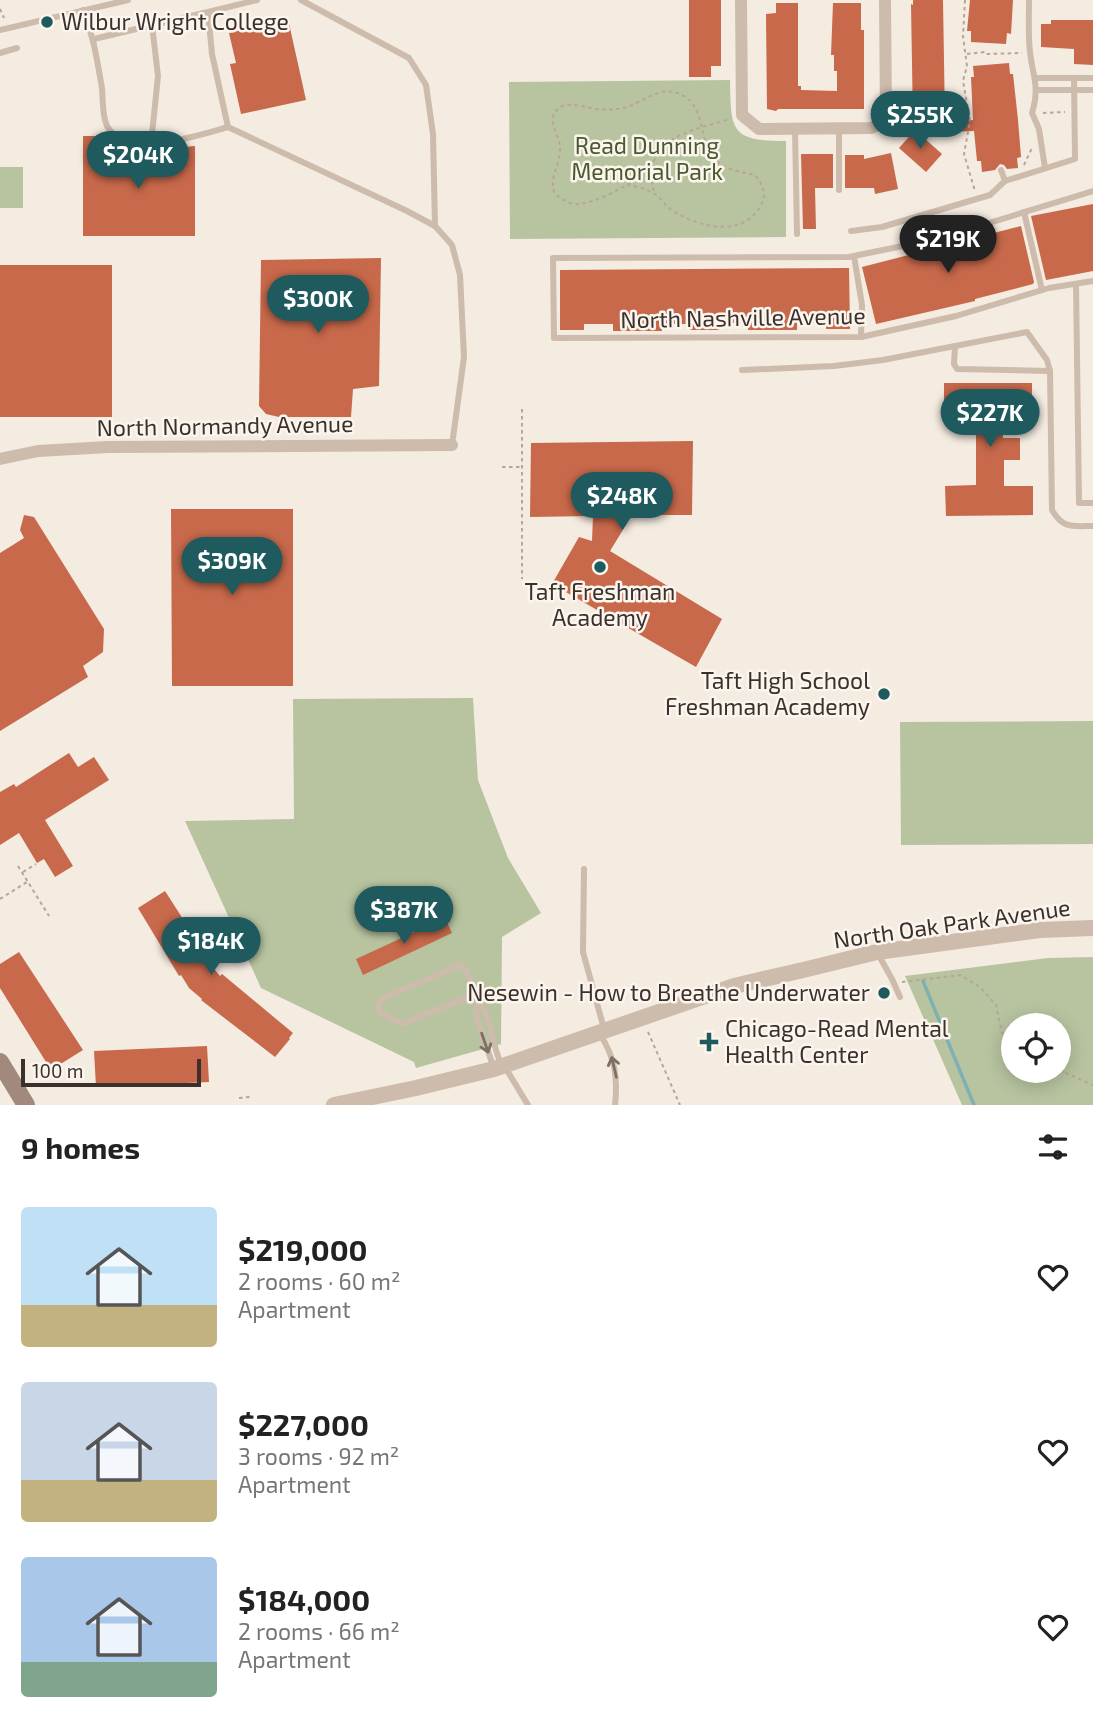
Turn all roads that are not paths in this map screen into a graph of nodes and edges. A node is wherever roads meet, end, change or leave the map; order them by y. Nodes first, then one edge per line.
1 (128, 0) edge
2 (257, 0) edge
3 (301, 0) edge
4 (741, 0) edge
5 (885, 0) edge
6 (1029, 0) edge
7 (83, 10) junction
8 (208, 12) junction
9 (152, 25) junction
10 (0, 30) edge
11 (94, 39) junction
12 (17, 48) dead end
13 (0, 52) edge
14 (1036, 78) junction
15 (1074, 78) junction
16 (1093, 78) edge
17 (1037, 90) junction
18 (1074, 90) junction
19 (1093, 90) edge
20 (228, 127) junction
21 (795, 129) junction
22 (839, 129) junction
23 (151, 144) junction
24 (1045, 168) junction
25 (1001, 170) dead end
26 (1005, 181) junction
27 (839, 190) dead end
28 (1093, 191) edge
29 (1024, 212) junction
30 (435, 226) junction
31 (851, 231) dead end
32 (797, 234) dead end
33 (854, 256) junction
34 (1093, 281) edge
35 (1076, 284) junction
36 (1042, 290) junction
37 (861, 337) junction
38 (955, 346) junction
39 (742, 370) dead end
40 (1050, 371) junction
41 (452, 445) joint
42 (0, 459) edge
43 (1093, 503) edge
44 (1093, 526) edge
45 (584, 869) dead end
46 (1093, 928) edge
47 (877, 953) junction
48 (477, 997) junction
49 (900, 997) dead end
50 (601, 1032) junction
51 (0, 1062) edge
52 (500, 1067) junction
53 (26, 1105) edge
54 (334, 1105) edge
55 (528, 1105) edge
56 (615, 1105) edge

1 - 7 lane
2 - 8 lane
3 - 30 lane
4 - 21 street
5 - 22 street
6 - 14 lane
7 - 10 lane
7 - 11 lane
8 - 9 lane
8 - 20 lane
9 - 11 lane
9 - 23 lane
11 - 23 lane
12 - 13 lane
14 - 15 lane
14 - 17 lane
15 - 16 lane
15 - 18 lane
17 - 18 lane
17 - 24 lane
18 - 19 lane
18 - 24 lane
20 - 23 lane
20 - 30 lane
21 - 22 street
21 - 32 lane
22 - 27 lane
24 - 26 lane
25 - 26 lane
26 - 31 lane
28 - 29 lane
29 - 33 lane
29 - 36 lane
30 - 41 lane
33 - 37 lane
33 - 37 lane, North Nashville Avenue
34 - 35 lane, North Nashville Avenue
35 - 36 lane, North Nashville Avenue
35 - 43 lane
36 - 37 lane, North Nashville Avenue
38 - 39 lane
38 - 40 lane
38 - 40 lane
40 - 44 lane
41 - 42 street, North Normandy Avenue
45 - 50 lane
46 - 47 street, North Oak Park Avenue
47 - 49 lane
47 - 50 street, North Oak Park Avenue
48 - 48 lane
48 - 52 lane
48 -> 52 lane
50 - 52 street, North Oak Park Avenue
56 -> 50 lane
51 - 53 main road
52 - 54 street, North Oak Park Avenue
52 - 55 lane

